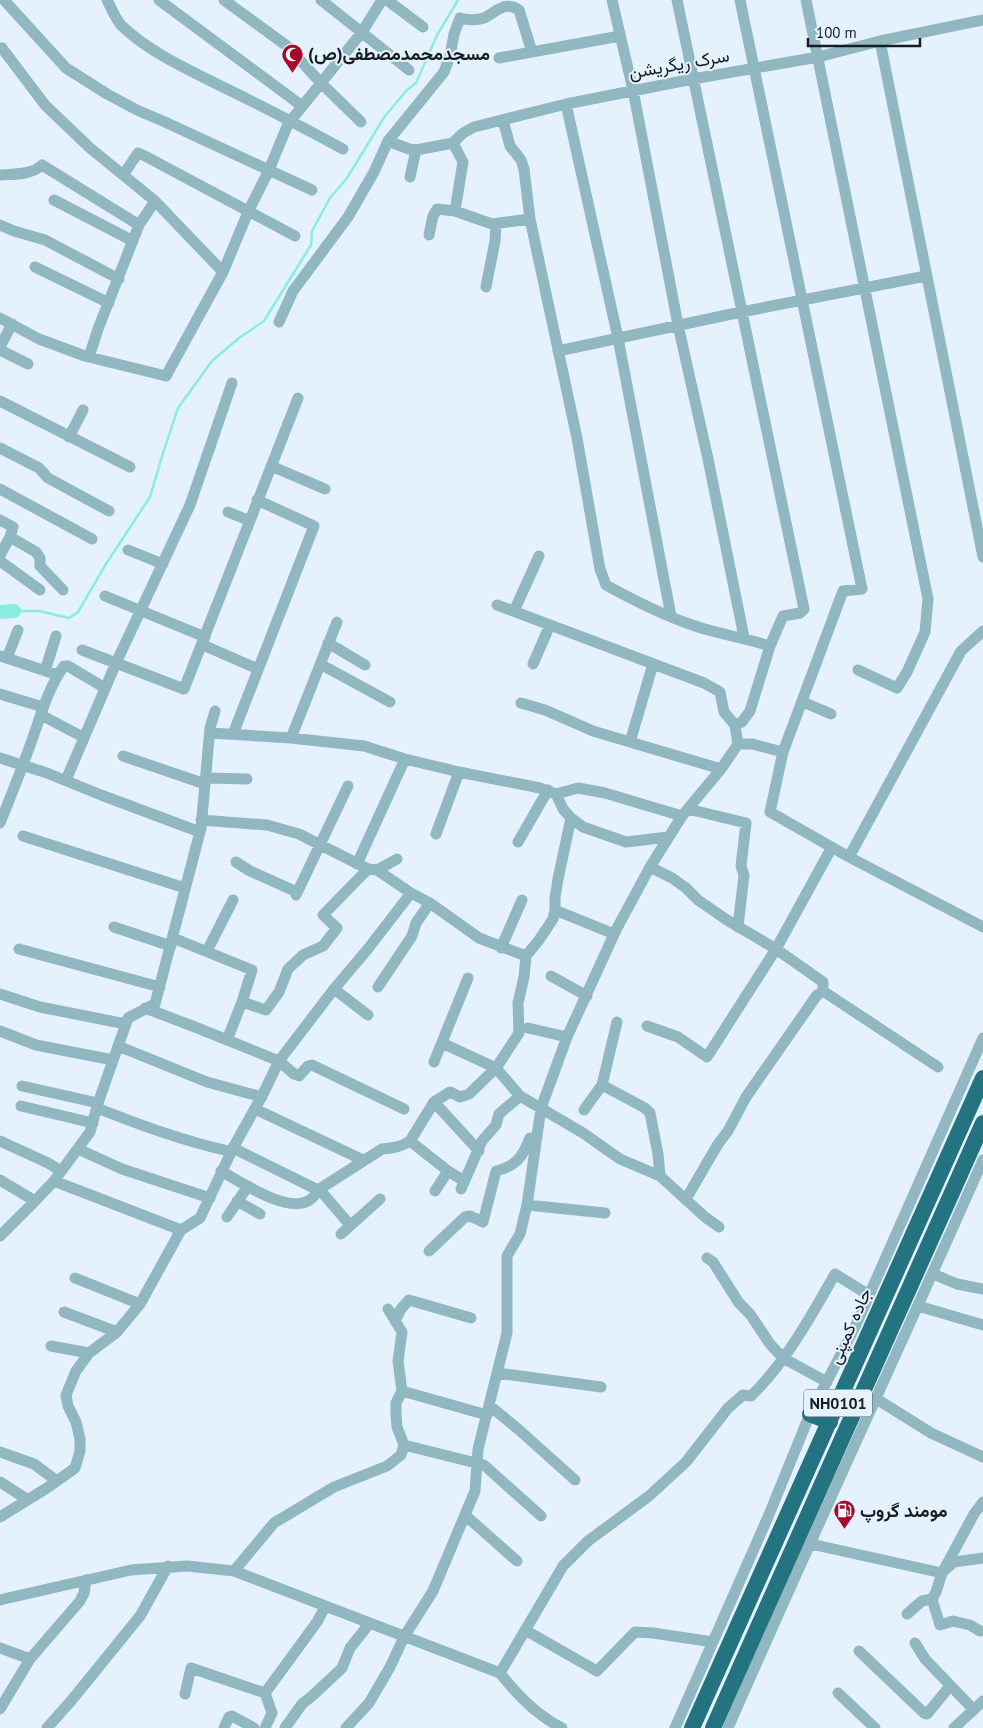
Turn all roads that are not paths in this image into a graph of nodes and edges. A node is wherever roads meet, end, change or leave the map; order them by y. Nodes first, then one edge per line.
1 (4, 0) edge
2 (107, 0) edge
3 (158, 0) edge
4 (224, 0) edge
5 (321, 0) edge
6 (382, 0) edge
7 (387, 0) edge
8 (612, 0) edge
9 (677, 0) edge
10 (740, 0) edge
11 (806, 0) edge
12 (513, 3) edge
13 (983, 20) edge
14 (423, 27) dead end
15 (362, 32) junction
16 (620, 36) junction
17 (880, 40) junction
18 (0, 49) edge
19 (532, 52) junction
20 (818, 57) junction
21 (498, 58) dead end
22 (754, 68) junction
23 (409, 70) dead end
24 (693, 79) junction
25 (321, 83) junction
26 (632, 90) junction
27 (566, 104) junction
28 (302, 106) junction
29 (503, 120) junction
30 (290, 121) junction
31 (361, 122) dead end
32 (388, 141) junction
33 (453, 143) junction
34 (342, 149) dead end
35 (416, 150) junction
36 (269, 170) junction
37 (0, 175) edge
38 (123, 175) junction
39 (410, 177) dead end
40 (312, 190) dead end
41 (54, 200) dead end
42 (155, 201) junction
43 (249, 210) junction
44 (455, 211) junction
45 (530, 219) junction
46 (496, 224) junction
47 (0, 225) edge
48 (139, 225) junction
49 (429, 235) dead end
50 (295, 236) dead end
51 (133, 242) junction
52 (35, 266) dead end
53 (223, 272) junction
54 (926, 276) junction
55 (119, 279) junction
56 (486, 287) dead end
57 (864, 289) junction
58 (802, 301) junction
59 (110, 303) junction
60 (741, 312) junction
61 (0, 318) edge
62 (279, 322) dead end
63 (12, 324) junction
64 (678, 325) junction
65 (618, 338) junction
66 (0, 348) edge
67 (558, 351) junction
68 (90, 357) junction
69 (28, 364) dead end
70 (232, 383) dead end
71 (298, 398) dead end
72 (0, 401) edge
73 (83, 410) dead end
74 (68, 436) junction
75 (0, 448) edge
76 (271, 466) junction
77 (130, 467) dead end
78 (0, 489) edge
79 (325, 489) dead end
80 (257, 500) junction
81 (109, 511) dead end
82 (228, 512) dead end
83 (0, 520) edge
84 (250, 520) junction
85 (10, 537) junction
86 (92, 539) dead end
87 (128, 550) dead end
88 (0, 555) edge
89 (538, 556) dead end
90 (983, 557) edge
91 (0, 561) edge
92 (163, 564) junction
93 (40, 590) dead end
94 (63, 590) dead end
95 (105, 596) dead end
96 (497, 605) dead end
97 (140, 611) junction
98 (514, 611) junction
99 (671, 616) junction
100 (337, 622) dead end
101 (550, 625) junction
102 (18, 630) dead end
103 (983, 631) edge
104 (56, 636) dead end
105 (744, 637) junction
106 (204, 641) junction
107 (328, 643) junction
108 (770, 646) junction
109 (82, 650) dead end
110 (4, 657) edge
111 (116, 663) junction
112 (320, 664) junction
113 (533, 664) dead end
114 (653, 664) junction
115 (365, 665) dead end
116 (258, 669) junction
117 (858, 670) dead end
118 (45, 671) junction
119 (58, 675) junction
120 (105, 688) junction
121 (0, 694) edge
122 (390, 702) dead end
123 (803, 702) junction
124 (521, 703) dead end
125 (42, 711) junction
126 (215, 711) dead end
127 (831, 714) dead end
128 (735, 725) junction
129 (210, 733) junction
130 (233, 734) junction
131 (83, 737) junction
132 (291, 738) junction
133 (630, 742) junction
134 (738, 744) junction
135 (783, 752) junction
136 (123, 756) dead end
137 (0, 758) edge
138 (405, 759) junction
139 (22, 766) junction
140 (720, 769) junction
141 (460, 772) junction
142 (247, 779) dead end
143 (66, 780) junction
144 (205, 781) junction
145 (348, 786) dead end
146 (552, 792) junction
147 (685, 813) junction
148 (571, 818) junction
149 (202, 820) junction
150 (0, 823) edge
151 (200, 832) junction
152 (436, 834) dead end
153 (24, 836) dead end
154 (668, 837) junction
155 (518, 842) dead end
156 (320, 845) junction
157 (832, 847) junction
158 (849, 857) junction
159 (397, 859) dead end
160 (236, 862) dead end
161 (357, 864) junction
162 (650, 867) junction
163 (372, 869) junction
164 (185, 888) junction
165 (411, 893) junction
166 (233, 900) dead end
167 (522, 900) dead end
168 (430, 903) junction
169 (556, 910) junction
170 (114, 927) dead end
171 (738, 927) junction
172 (983, 927) edge
173 (614, 934) junction
174 (172, 942) junction
175 (501, 948) junction
176 (18, 949) dead end
177 (776, 949) junction
178 (207, 951) junction
179 (526, 956) junction
180 (551, 976) dead end
181 (468, 978) dead end
182 (160, 987) junction
183 (378, 987) dead end
184 (334, 988) junction
185 (823, 991) junction
186 (0, 994) edge
187 (587, 996) junction
188 (242, 1002) junction
189 (145, 1008) junction
190 (368, 1015) dead end
191 (617, 1022) dead end
192 (126, 1024) junction
193 (647, 1026) dead end
194 (528, 1028) dead end
195 (0, 1031) edge
196 (567, 1037) junction
197 (983, 1038) edge
198 (227, 1040) junction
199 (442, 1043) junction
200 (118, 1046) junction
201 (114, 1060) junction
202 (279, 1061) junction
203 (434, 1062) dead end
204 (938, 1067) dead end
205 (496, 1068) junction
206 (983, 1078) edge
207 (602, 1085) junction
208 (22, 1086) dead end
209 (520, 1096) junction
210 (262, 1097) junction
211 (434, 1102) junction
212 (98, 1105) junction
213 (21, 1106) dead end
214 (541, 1108) junction
215 (255, 1109) junction
216 (404, 1109) dead end
217 (584, 1110) dead end
218 (93, 1123) junction
219 (983, 1123) edge
220 (537, 1138) junction
221 (0, 1141) edge
222 (410, 1141) junction
223 (233, 1148) junction
224 (78, 1149) junction
225 (479, 1151) junction
226 (363, 1160) junction
227 (983, 1160) edge
228 (221, 1171) junction
229 (448, 1171) junction
230 (57, 1176) junction
231 (660, 1176) junction
232 (0, 1180) edge
233 (248, 1186) junction
234 (318, 1189) junction
235 (435, 1191) dead end
236 (210, 1198) junction
237 (380, 1199) dead end
238 (686, 1199) junction
239 (36, 1201) junction
240 (238, 1202) junction
241 (527, 1205) junction
242 (605, 1213) dead end
243 (260, 1214) dead end
244 (227, 1217) dead end
245 (350, 1225) junction
246 (719, 1228) dead end
247 (181, 1230) junction
248 (341, 1234) dead end
249 (0, 1236) edge
250 (430, 1251) dead end
251 (707, 1258) dead end
252 (933, 1274) junction
253 (76, 1278) dead end
254 (983, 1289) edge
255 (869, 1294) junction
256 (140, 1304) junction
257 (918, 1306) junction
258 (388, 1309) dead end
259 (64, 1312) dead end
260 (471, 1318) dead end
261 (396, 1321) junction
262 (983, 1325) edge
263 (117, 1332) junction
264 (51, 1346) dead end
265 (89, 1353) junction
266 (783, 1358) junction
267 (498, 1373) junction
268 (827, 1382) junction
269 (601, 1387) dead end
270 (402, 1391) junction
271 (875, 1398) junction
272 (489, 1410) junction
273 (810, 1414) junction
274 (830, 1422) junction
275 (404, 1445) junction
276 (0, 1452) edge
277 (983, 1457) edge
278 (477, 1463) junction
279 (575, 1480) dead end
280 (0, 1482) edge
281 (57, 1482) junction
282 (28, 1500) junction
283 (983, 1502) edge
284 (465, 1515) junction
285 (1, 1516) edge
286 (541, 1516) dead end
287 (811, 1544) junction
288 (983, 1558) edge
289 (517, 1561) dead end
290 (168, 1566) junction
291 (234, 1571) junction
292 (942, 1573) junction
293 (86, 1580) junction
294 (932, 1599) junction
295 (0, 1600) edge
296 (325, 1607) junction
297 (907, 1614) dead end
298 (369, 1624) junction
299 (525, 1630) junction
300 (980, 1631) dead end
301 (404, 1636) junction
302 (713, 1642) junction
303 (915, 1643) dead end
304 (0, 1648) edge
305 (859, 1651) dead end
306 (30, 1659) junction
307 (500, 1673) junction
308 (950, 1686) junction
309 (265, 1693) junction
310 (838, 1693) dead end
311 (185, 1694) dead end
312 (983, 1701) edge
313 (0, 1709) edge
314 (973, 1709) junction
315 (267, 1725) edge
316 (47, 1728) edge
317 (224, 1728) edge
318 (254, 1728) edge
319 (279, 1728) edge
320 (285, 1728) edge
321 (346, 1728) edge
322 (562, 1728) edge
323 (675, 1728) edge
324 (692, 1728) edge
325 (713, 1728) edge
326 (728, 1728) edge
327 (875, 1728) edge
328 (954, 1728) edge

1 - 36 street
2 - 30 street
3 - 28 street
4 - 25 street
5 - 15 street
6 - 15 street
7 - 14 street
8 - 16 street
9 - 24 street
10 - 22 street
11 - 20 street
12 - 19 street
12 - 32 street
13 - 17 street, سرک ریگریشن
15 - 23 street
15 - 25 street
16 - 19 street
16 - 26 street
17 - 20 street, سرک ریگریشن
17 - 54 street
18 - 38 street
19 - 21 street
20 - 22 street, سرک ریگریشن
20 - 57 street
22 - 24 street, سرک ریگریشن
22 - 58 street
24 - 26 street, سرک ریگریشن
24 - 60 street
25 - 28 street
25 - 31 street
26 - 27 street, سرک ریگریشن
26 - 64 street
27 - 29 street, سرک ریگریشن
27 - 65 street
28 - 30 street
29 - 33 street, سرک ریگریشن
29 - 45 street
30 - 34 street
30 - 36 street
32 - 35 street, سرک ریگریشن
32 - 62 street
33 - 35 street, سرک ریگریشن
33 - 44 street
35 - 39 street
36 - 40 street
36 - 43 street
37 - 48 street
38 - 42 street
38 - 43 street
41 - 51 street
42 - 48 street
42 - 53 street
43 - 50 street
43 - 53 street
44 - 46 street
44 - 49 street
45 - 46 street
45 - 67 street
46 - 56 street
47 - 55 street
48 - 51 street
51 - 55 street
52 - 59 street
53 - 68 street
54 - 57 street
54 - 90 street
55 - 59 street
57 - 58 street
57 - 117 street
58 - 60 street
58 - 123 street
59 - 68 street
60 - 64 street
60 - 108 street
61 - 63 street
63 - 66 street
63 - 68 street
64 - 65 street
64 - 105 street
65 - 67 street
65 - 99 street
66 - 69 street
67 - 99 street
70 - 92 street
71 - 76 street
72 - 74 street
73 - 74 street
74 - 77 street
75 - 81 street
76 - 79 street
76 - 80 street
78 - 86 street
80 - 84 street
80 - 116 street
82 - 84 street
83 - 85 street
84 - 106 street
85 - 88 street
85 - 94 street
87 - 92 street
89 - 98 street
91 - 93 street
92 - 97 street
95 - 97 street
96 - 98 street
97 - 106 street
97 - 111 street
98 - 101 street
99 - 105 street
100 - 107 street
101 - 113 street
101 - 114 street
102 - 110 street
103 - 158 street
104 - 118 street
105 - 108 street
106 - 111 street
106 - 116 street
107 - 112 street
107 - 115 street
108 - 128 street
109 - 111 street
110 - 118 street
111 - 120 street
112 - 122 street
112 - 132 street
114 - 128 street
114 - 133 street
116 - 130 street
118 - 119 street
119 - 120 street
119 - 125 street
120 - 131 street
121 - 125 street
123 - 127 street
123 - 135 street
124 - 133 street
125 - 131 street
125 - 139 street
126 - 129 street
128 - 134 street
129 - 130 street
129 - 144 street
130 - 132 street
131 - 143 street
132 - 138 street
133 - 140 street
134 - 135 street
134 - 140 street
135 - 157 street
136 - 144 street
137 - 139 street
138 - 141 street
138 - 161 street
139 - 143 street
139 - 150 street
140 - 147 street
141 - 146 street
141 - 152 street
142 - 144 street
143 - 151 street
144 - 149 street
145 - 156 street
146 - 147 street
146 - 148 street
146 - 155 street
147 - 154 street
147 - 171 street
148 - 154 street
148 - 169 street
149 - 151 street
149 - 156 street
151 - 164 street
153 - 164 street
154 - 162 street
156 - 160 street
156 - 161 street
157 - 158 street
157 - 177 street
158 - 172 street
159 - 163 street
161 - 163 street
162 - 171 street
162 - 173 street
163 - 165 street
163 - 188 street
164 - 174 street
165 - 168 street
165 - 184 street
166 - 178 street
167 - 175 street
168 - 175 street
168 - 183 street
169 - 173 street
169 - 179 street
170 - 174 street
171 - 177 street
173 - 187 street
174 - 178 street
174 - 182 street
175 - 179 street
176 - 182 street
177 - 185 street
177 - 193 street
178 - 188 street
179 - 205 street
180 - 187 street
181 - 199 street
182 - 189 street
184 - 190 street
184 - 202 street
185 - 204 street
185 - 238 street
186 - 192 street
187 - 196 street
188 - 198 street
189 - 192 street
189 - 198 street
191 - 207 street
192 - 200 street
194 - 196 street
195 - 201 street
196 - 214 street
197 - 255 street
198 - 202 street
199 - 203 street
199 - 205 street
200 - 201 street
200 - 210 street
201 - 212 street
202 - 210 street
202 - 216 street
205 - 209 street
205 - 211 street
206 - 274 highway, جاده کمپنی / NH0101
207 - 217 street
207 - 231 street
208 - 212 street
209 - 214 street
209 - 225 street
210 - 215 street
211 - 222 street
211 - 225 street
212 - 218 street
212 - 223 street
213 - 218 street
214 - 220 street
214 - 231 street
215 - 223 street
215 - 226 street
218 - 224 street
219 - 325 highway, NH0101
220 - 241 street
220 - 250 street
221 - 230 street
222 - 226 street
222 - 229 street
223 - 228 street
223 - 234 street
224 - 230 street
224 - 236 street
225 - 229 street
226 - 234 street
227 - 252 street
228 - 233 street
228 - 236 street
229 - 235 street
230 - 239 street
230 - 247 street
231 - 238 street
232 - 239 street
233 - 234 street
233 - 240 street
234 - 245 street
236 - 247 street
237 - 245 street
238 - 246 street
239 - 249 street
240 - 243 street
240 - 244 street
241 - 242 street
241 - 267 street
245 - 248 street
247 - 256 street
251 - 266 street
252 - 254 street
252 - 257 street
253 - 256 street
255 - 266 street
255 - 268 street
256 - 263 street
257 - 262 street
257 - 271 street
258 - 261 street
259 - 263 street
260 - 261 street
261 - 270 street
263 - 265 street
264 - 265 street
265 - 281 street
266 - 268 street
266 - 299 street
267 - 269 street
267 - 272 street
268 - 273 street
270 - 272 street
270 - 275 street
271 - 277 street
271 - 287 street
272 - 278 street
272 - 279 street
273 - 274 highway
273 - 302 street
274 - 324 highway, جاده کمپنی / NH0101
275 - 278 street
275 - 291 street
276 - 281 street
278 - 284 street
278 - 286 street
280 - 282 street
281 - 282 street
282 - 285 street
283 - 292 street
284 - 289 street
284 - 301 street
287 - 292 street
287 - 326 street
288 - 292 street
290 - 291 street
290 - 293 street
290 - 316 street
291 - 296 street
292 - 294 street
293 - 295 street
293 - 306 street
294 - 297 street
294 - 300 street
296 - 298 street
296 - 309 street
298 - 301 street
298 - 320 street
299 - 302 street
299 - 307 street
301 - 307 street
301 - 321 street
302 - 323 street
303 - 308 street
304 - 306 street
305 - 308 street
306 - 313 street
307 - 322 street
308 - 314 street
309 - 311 street
309 - 315 street
310 - 327 street
312 - 314 street
314 - 328 street
315 - 319 street
317 - 318 street

